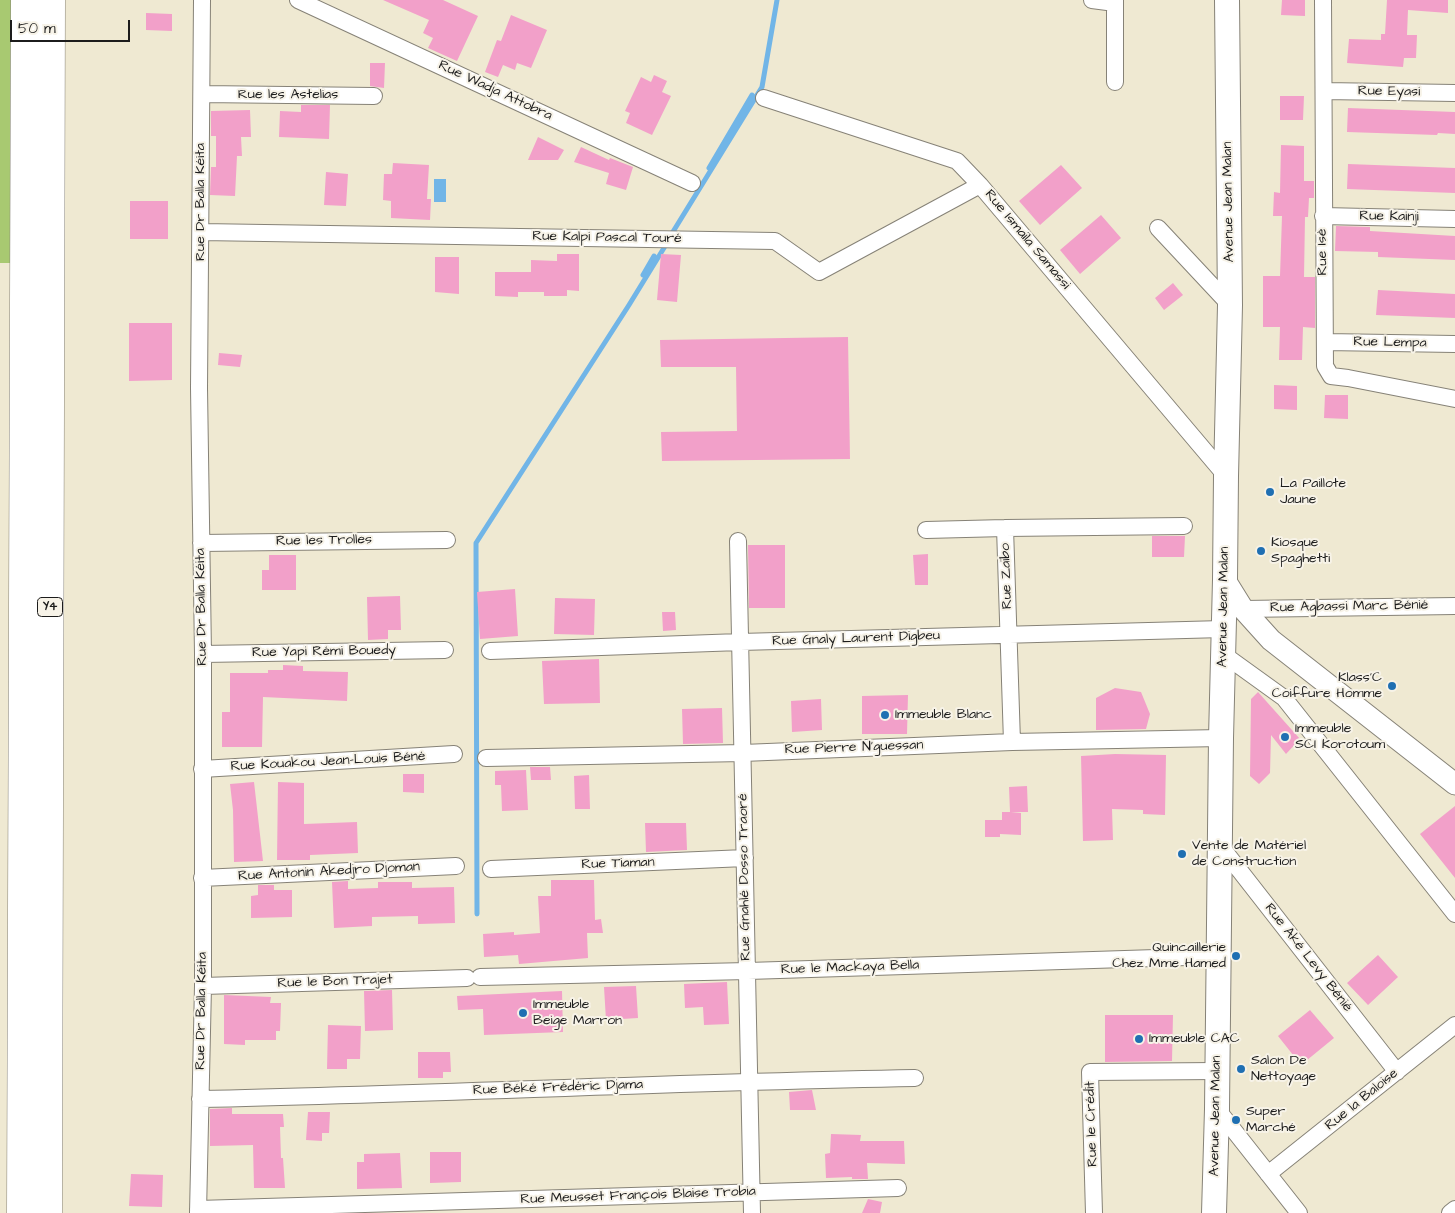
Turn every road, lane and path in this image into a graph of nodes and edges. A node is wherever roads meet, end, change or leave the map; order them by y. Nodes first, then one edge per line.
1 (25, 0) edge
2 (51, 0) edge
3 (202, 0) edge
4 (298, 0) edge
5 (1092, 0) edge
6 (1227, 0) edge
7 (1323, 0) edge
8 (1115, 2) edge
9 (1115, 82) dead end
10 (1324, 92) junction
11 (202, 94) junction
12 (1455, 94) edge
13 (374, 96) dead end
14 (764, 98) dead end
15 (692, 183) dead end
16 (980, 185) junction
17 (1323, 216) junction
18 (1455, 219) edge
19 (1158, 228) dead end
20 (201, 232) junction
21 (1230, 305) junction
22 (1325, 342) junction
23 (1455, 344) edge
24 (1455, 399) edge
25 (1226, 476) junction
26 (1184, 526) dead end
27 (1005, 528) junction
28 (926, 530) dead end
29 (447, 540) dead end
30 (738, 541) dead end
31 (201, 543) junction
32 (1226, 580) junction
33 (1455, 606) edge
34 (1242, 609) junction
35 (1223, 629) junction
36 (1009, 634) junction
37 (740, 642) junction
38 (445, 650) dead end
39 (490, 651) dead end
40 (203, 654) junction
41 (1223, 654) junction
42 (1221, 738) junction
43 (1012, 742) junction
44 (742, 753) junction
45 (454, 754) dead end
46 (486, 758) dead end
47 (202, 769) junction
48 (1455, 784) edge
49 (1220, 844) junction
50 (745, 858) junction
51 (456, 866) dead end
52 (491, 869) dead end
53 (202, 878) junction
54 (1455, 914) edge
55 (1219, 956) junction
56 (748, 971) junction
57 (473, 978) joint
58 (203, 986) junction
59 (1455, 1025) edge
60 (1217, 1071) junction
61 (1397, 1072) junction
62 (915, 1078) dead end
63 (750, 1081) junction
64 (200, 1099) junction
65 (1217, 1109) junction
66 (1268, 1174) junction
67 (898, 1188) dead end
68 (752, 1193) junction
69 (490, 1207) edge
70 (1455, 1209) edge
71 (198, 1211) edge
72 (21, 1213) edge
73 (48, 1213) edge
74 (752, 1213) edge
75 (1094, 1213) edge
76 (1214, 1213) edge
77 (1300, 1213) edge
78 (1450, 1213) edge

1 - 72 highway, Y4
2 - 73 highway, Y4
3 - 11 street, Rue Dr Balla Kéita
4 - 15 street, Rue Wadja Attobra
5 - 8 street
6 - 21 main road, Avenue Jean Malan
7 - 10 street, Rue Isè
8 - 9 street
10 - 12 street, Rue Eyasi
10 - 17 street, Rue Isè
11 - 13 street, Rue les Astelias
11 - 20 street, Rue Dr Balla Kéita
14 - 16 street, Rue Ismaïla Samassi
16 - 20 street, Rue Kalpi Pascal Touré
16 - 25 street, Rue Ismaïla Samassi
17 - 18 street, Rue Kainji
17 - 22 street, Rue Isè
19 - 21 street
20 - 31 street, Rue Dr Balla Kéita
21 - 25 main road, Avenue Jean Malan
22 - 23 street, Rue Lempa
22 - 24 street, Rue Isè
25 - 32 main road, Avenue Jean Malan
26 - 27 street, Rue Zaïbo
27 - 28 street
27 - 36 street, Rue Zaïbo
29 - 31 street, Rue les Trolles
30 - 37 street, Rue Gnahlé Dosso Traoré
31 - 40 street, Rue Dr Balla Kéita
32 - 34 street
32 - 35 main road, Avenue Jean Malan
33 - 34 street, Rue Agbassi Marc Bénié
34 - 48 street
35 - 36 street, Rue Gnaly Laurent Digbeu
35 - 41 main road, Avenue Jean Malan
36 - 37 street, Rue Gnaly Laurent Digbeu
36 - 43 street, Rue Zaïbo
37 - 39 street, Rue Gnaly Laurent Digbeu
37 - 44 street, Rue Gnahlé Dosso Traoré
38 - 40 street, Rue Yapi Rémi Bouedy
40 - 47 street, Rue Dr Balla Kéita
41 - 42 main road, Avenue Jean Malan
41 - 54 street
42 - 43 street, Rue Pierre N'guessan
42 - 49 main road, Avenue Jean Malan
43 - 44 street, Rue Pierre N'guessan
44 - 46 street, Rue Pierre N'guessan
44 - 50 street, Rue Gnahlé Dosso Traoré
45 - 47 street, Rue Kouakou Jean-Louis Béné
47 - 53 street, Rue Dr Balla Kéita
49 - 55 main road, Avenue Jean Malan
49 - 61 street, Rue Aké Levy Bénié
50 - 52 street, Rue Tiaman
50 - 56 street, Rue Gnahlé Dosso Traoré
51 - 53 street, Rue Antonin Akedjro Djoman
53 - 58 street, Rue Dr Balla Kéita
55 - 56 street, Rue le Mackaya Bella
55 - 60 main road, Avenue Jean Malan
56 - 57 street, Rue le Mackaya Bella
56 - 63 street, Rue Gnahlé Dosso Traoré
57 - 58 street, Rue le Bon Trajet
58 - 64 street, Rue Dr Balla Kéita
59 - 61 street, Rue la Baloise
60 - 65 main road, Avenue Jean Malan
60 - 75 street, Rue le Crédit
61 - 66 street, Rue la Baloise
62 - 63 street, Rue Béké Frédéric Djama
63 - 64 street, Rue Béké Frédéric Djama
63 - 68 street, Rue Gnahlé Dosso Traoré
64 - 71 street, Rue Dr Balla Kéita
65 - 66 street
65 - 76 main road, Avenue Jean Malan
66 - 77 street
67 - 68 street, Rue Meusset François Blaise Trobia
68 - 69 street, Rue Meusset François Blaise Trobia
68 - 74 street, Rue Gnahlé Dosso Traoré
69 - 71 street, Rue Meusset François Blaise Trobia
70 - 78 street

